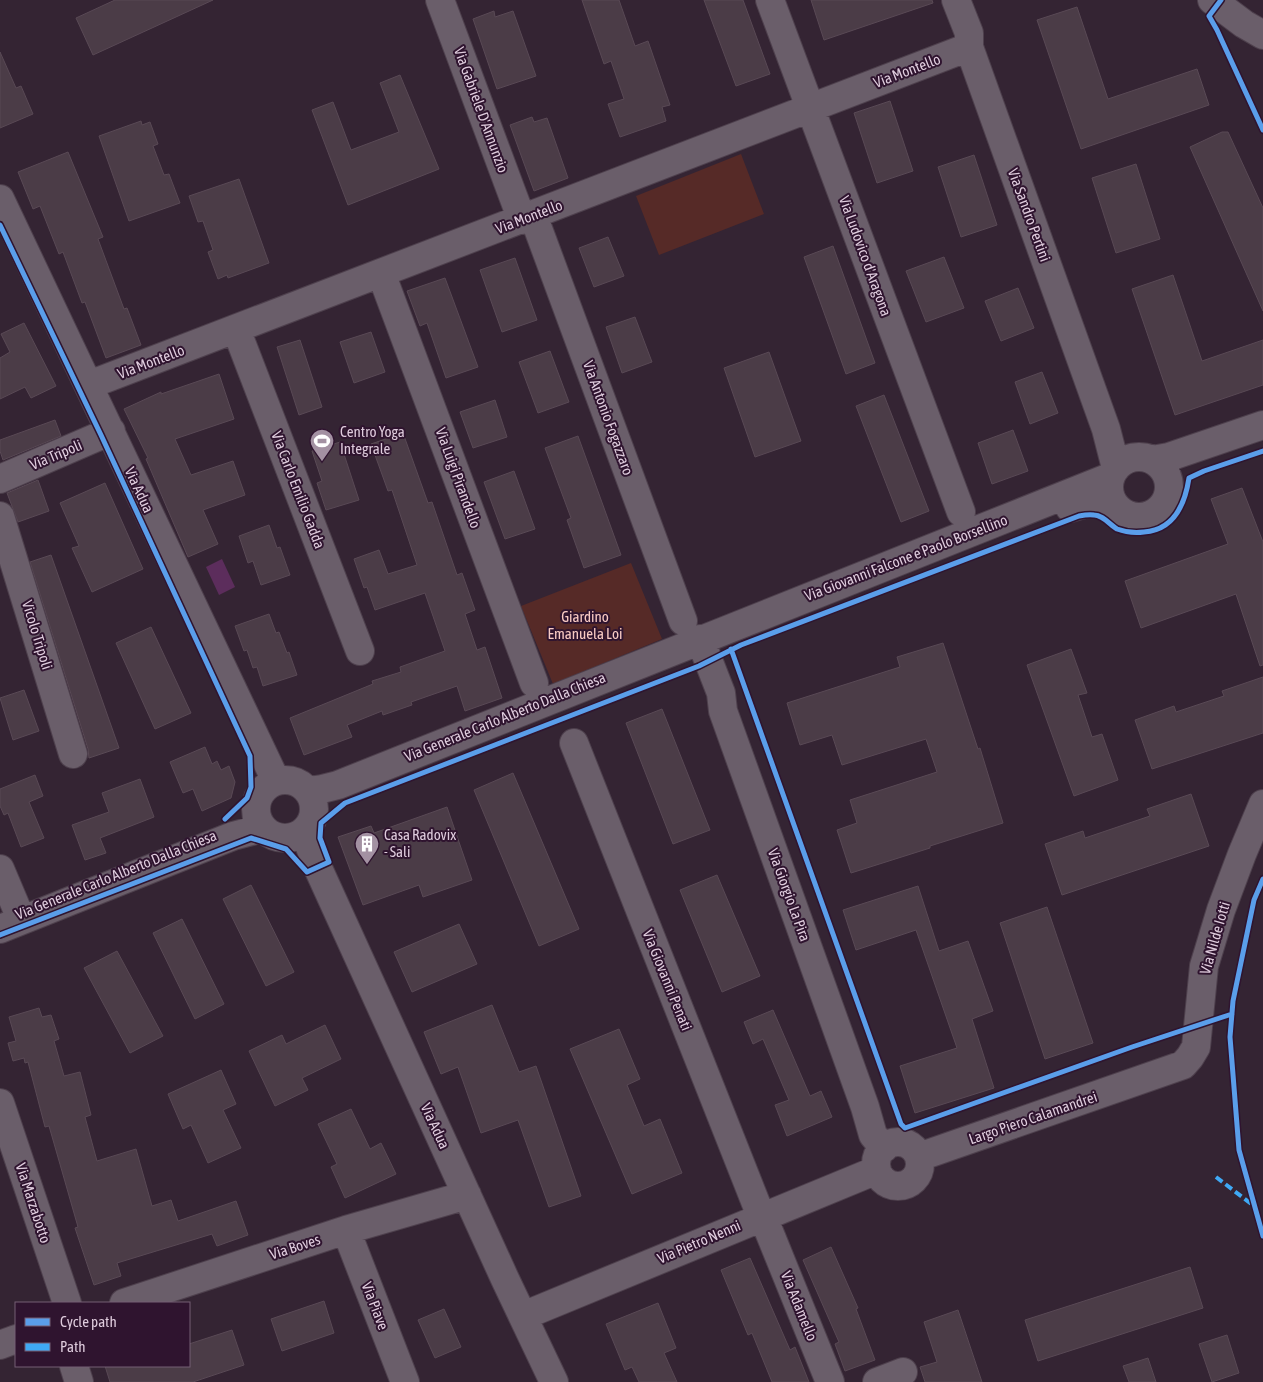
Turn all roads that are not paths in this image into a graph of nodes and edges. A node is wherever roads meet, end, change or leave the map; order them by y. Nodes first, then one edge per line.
1 (440, 0) edge
2 (770, 0) edge
3 (956, 0) edge
4 (1212, 0) edge
5 (1263, 35) edge
6 (968, 48) junction
7 (810, 109) junction
8 (0, 199) edge
9 (527, 217) junction
10 (381, 273) junction
11 (236, 329) junction
12 (89, 385) junction
13 (1263, 425) edge
14 (111, 431) junction
15 (1263, 436) edge
16 (1124, 473) junction
17 (0, 479) edge
18 (1170, 486) junction
19 (960, 512) dead end
20 (0, 516) edge
21 (696, 638) junction
22 (360, 651) dead end
23 (534, 683) dead end
24 (574, 743) dead end
25 (73, 754) dead end
26 (1263, 804) edge
27 (289, 818) junction
28 (0, 869) edge
29 (6, 922) edge
30 (1146, 1079) joint
31 (0, 1103) edge
32 (920, 1157) junction
33 (880, 1159) junction
34 (467, 1196) junction
35 (765, 1223) junction
36 (346, 1230) junction
37 (67, 1302) edge
38 (127, 1302) edge
39 (523, 1316) junction
40 (15, 1340) edge
41 (0, 1345) edge
42 (74, 1367) edge
43 (903, 1372) dead end
44 (79, 1382) edge
45 (405, 1382) edge
46 (554, 1382) edge
47 (830, 1382) edge
48 (877, 1382) edge

1 - 9 street, Via Gabriele D'Annunzio
2 - 7 street, Via Ludovico d'Aragona
3 - 6 street, Via Sandro Pertini
4 - 5 street
6 - 7 street, Via Montello
6 - 16 street, Via Sandro Pertini
7 - 9 street, Via Montello
7 - 19 street, Via Ludovico d'Aragona
8 - 12 street, Via Adua
9 - 10 street, Via Montello
9 - 21 street, Via Antonio Fogazzaro
10 - 11 street, Via Montello
10 - 23 street, Via Luigi Pirandello
11 - 12 street, Via Montello
11 - 22 street, Via Carlo Emilio Gadda
12 - 14 street, Via Adua
13 - 16 street, Via Giovanni Falcone e Paolo Borsellino
14 - 17 street, Via Tripoli
14 - 27 street, Via Adua
15 - 18 street
16 - 18 street
16 - 18 street
16 - 21 street, Via Giovanni Falcone e Paolo Borsellino
20 - 25 street, Vicolo Tripoli
21 - 27 street, Via Generale Carlo Alberto Dalla Chiesa
21 - 33 street, Via Giorgio La Pira
24 - 35 street, Via Giovanni Penati
26 - 30 street, Via Nilde Iotti
27 - 29 street, Via Generale Carlo Alberto Dalla Chiesa
27 - 34 street, Via Adua
28 - 29 street
30 - 32 street, Largo Piero Calamandrei
31 - 37 street, Via Marzabotto
32 - 33 street
32 - 33 street
33 - 35 street, Via Pietro Nenni
34 - 36 street, Via Boves
34 - 39 street, Via Adua
35 - 39 street, Via Pietro Nenni
35 - 47 street, Via Adamello
36 - 38 street, Via Boves
36 - 45 street, Via Piave
39 - 46 street, Via Adua
40 - 41 street
42 - 44 street
43 - 48 street

